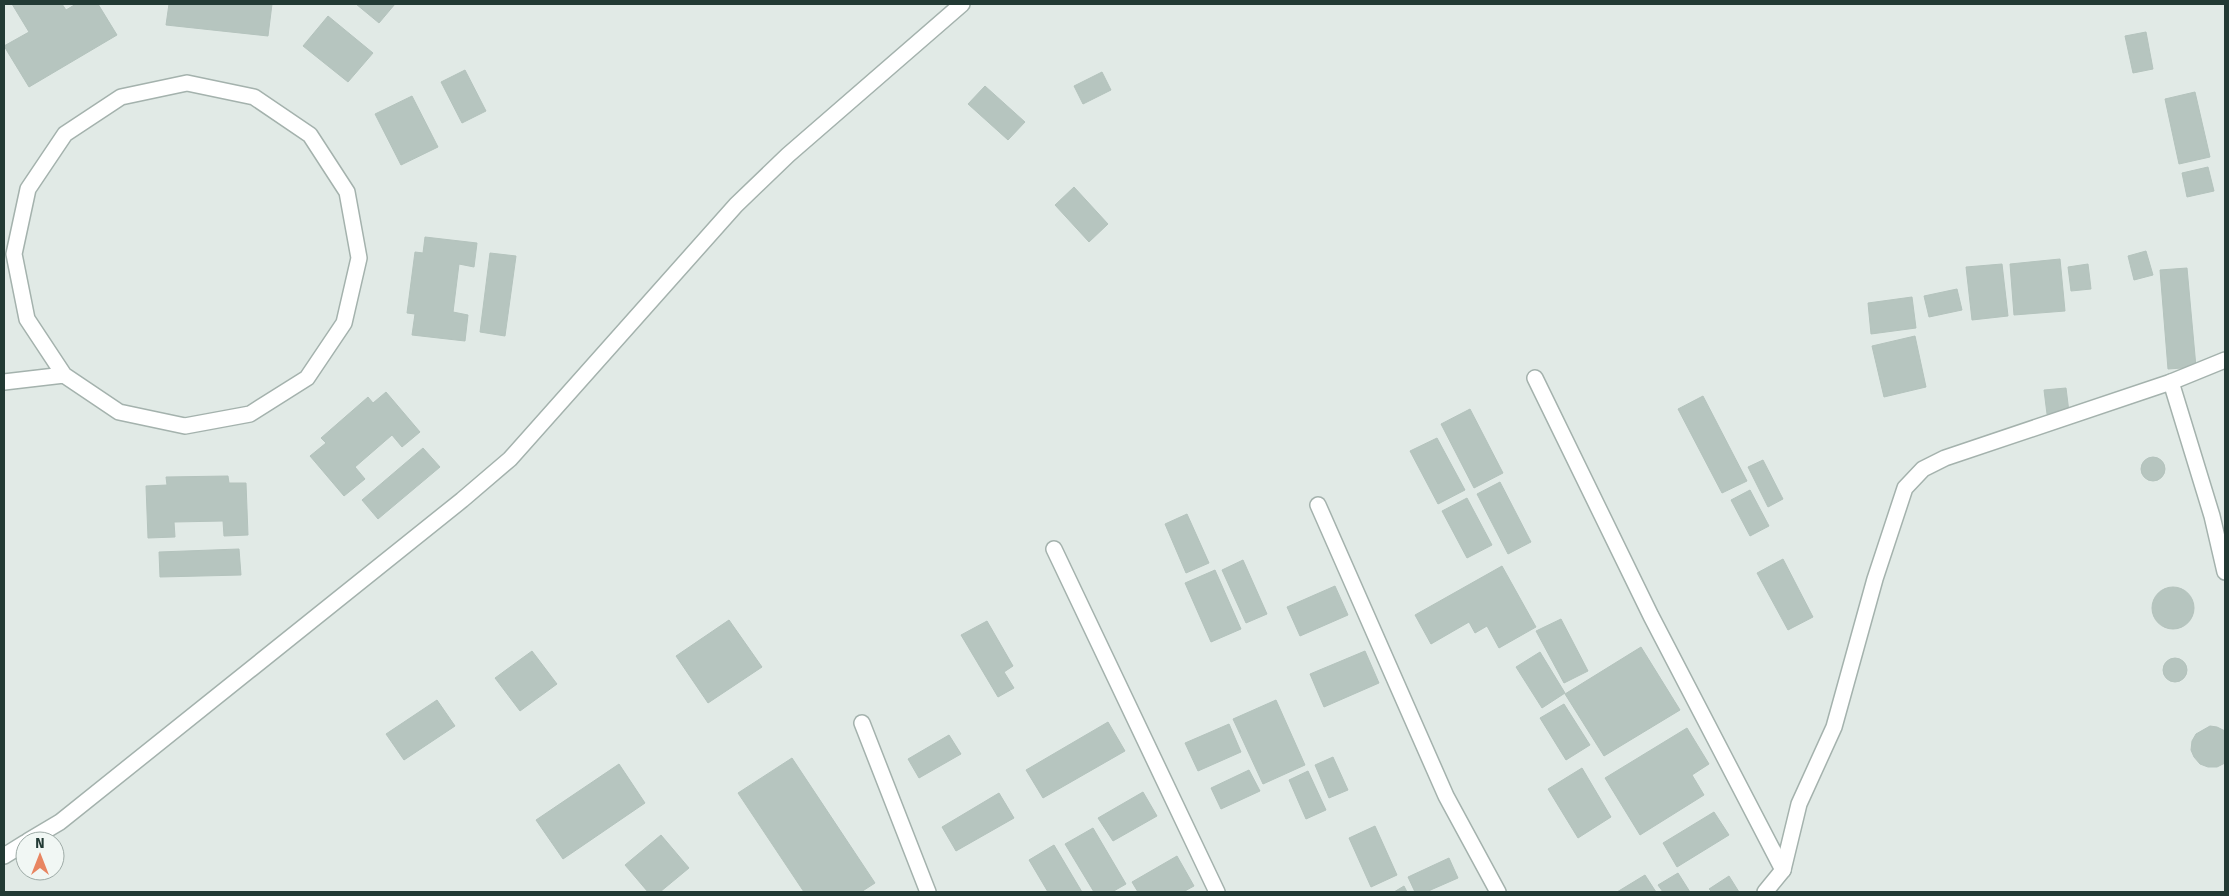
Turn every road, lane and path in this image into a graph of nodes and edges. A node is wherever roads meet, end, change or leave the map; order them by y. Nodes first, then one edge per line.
1 (962, 4) edge
2 (2225, 360) edge
3 (64, 375) junction
4 (1535, 378) dead end
5 (4, 382) edge
6 (2171, 382) junction
7 (1318, 504) dead end
8 (1054, 549) dead end
9 (2225, 572) edge
10 (862, 723) dead end
11 (45, 831) edge
12 (15, 849) edge
13 (4, 856) edge
14 (1783, 870) junction
15 (928, 892) edge
16 (1217, 892) edge
17 (1498, 892) edge
18 (1766, 892) edge

1 - 11 street
2 - 6 street
3 - 3 street
3 - 5 street
4 - 14 street
6 - 9 street
6 - 14 street
7 - 17 street
8 - 16 street
10 - 15 street
12 - 13 street
14 - 18 street

